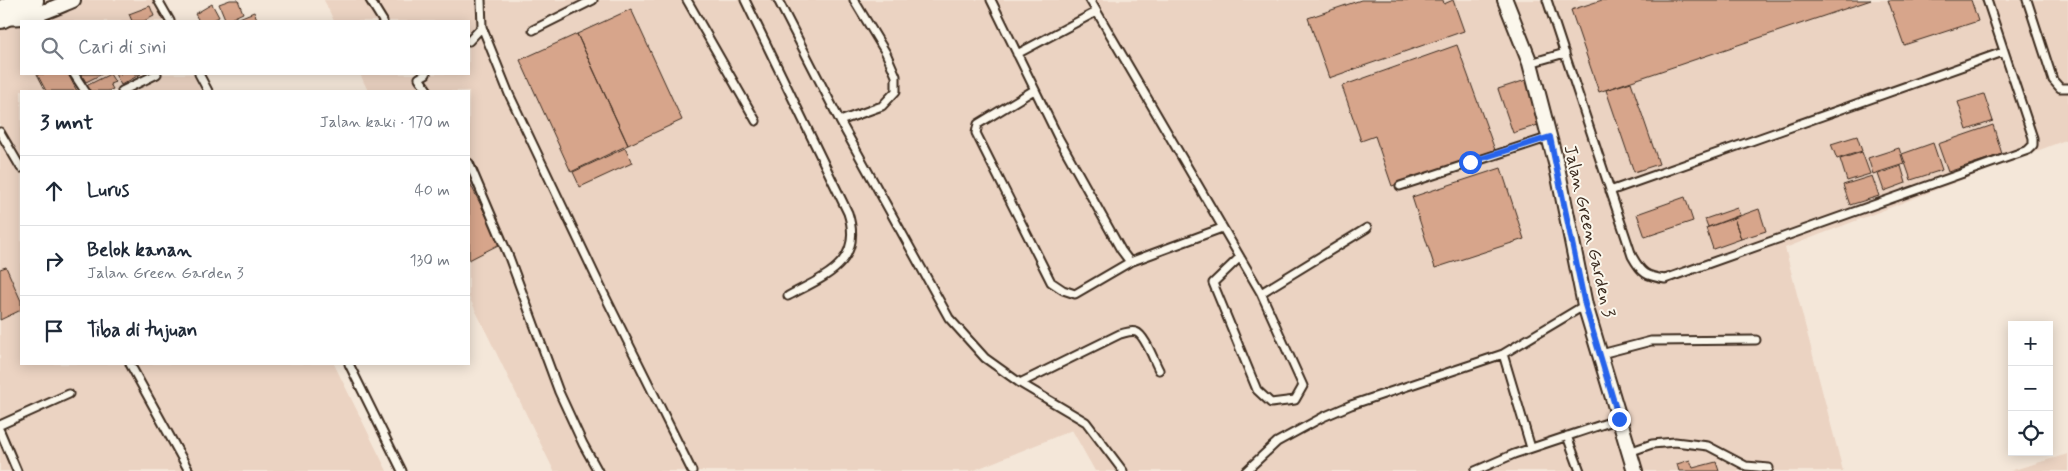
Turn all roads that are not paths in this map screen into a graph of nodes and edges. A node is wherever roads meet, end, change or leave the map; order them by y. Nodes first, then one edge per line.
1 (73, 0) edge
2 (158, 0) edge
3 (370, 0) edge
4 (482, 0) edge
5 (593, 0) edge
6 (687, 0) edge
7 (745, 0) edge
8 (778, 0) edge
9 (854, 0) edge
10 (991, 0) edge
11 (1090, 0) edge
12 (1506, 0) edge
13 (1547, 0) edge
14 (1987, 0) edge
15 (2027, 0) edge
16 (35, 12) edge
17 (1096, 12) junction
18 (0, 16) edge
19 (169, 20) edge
20 (382, 20) edge
21 (482, 27) junction
22 (533, 30) dead end
23 (470, 40) edge
24 (2003, 52) junction
25 (1565, 53) junction
26 (1017, 54) junction
27 (1530, 63) junction
28 (74, 75) edge
29 (155, 75) edge
30 (200, 75) edge
31 (418, 76) edge
32 (2068, 88) edge
33 (84, 90) edge
34 (124, 90) edge
35 (207, 90) edge
36 (427, 90) edge
37 (1034, 90) junction
38 (756, 121) dead end
39 (840, 122) junction
40 (0, 132) edge
41 (1550, 137) junction
42 (470, 165) edge
43 (20, 166) edge
44 (1400, 186) dead end
45 (1610, 190) junction
46 (1222, 228) junction
47 (1367, 228) dead end
48 (1240, 258) junction
49 (1130, 262) junction
50 (1260, 293) junction
51 (788, 296) dead end
52 (1585, 305) junction
53 (1756, 340) dead end
54 (1503, 354) junction
55 (1601, 354) junction
56 (131, 365) edge
57 (349, 365) edge
58 (1159, 370) dead end
59 (1020, 383) junction
60 (69, 394) dead end
61 (1619, 419) junction
62 (0, 425) edge
63 (0, 431) edge
64 (1567, 436) junction
65 (1531, 448) junction
66 (1630, 452) junction
67 (1769, 468) dead end
68 (17, 471) edge
69 (189, 471) edge
70 (402, 471) edge
71 (598, 471) edge
72 (692, 471) edge
73 (1123, 471) edge
74 (1246, 471) edge
75 (1475, 471) edge
76 (1580, 471) edge
77 (1636, 471) edge

1 - 16 street
2 - 19 lane
3 - 20 lane
4 - 21 lane
5 - 22 lane
6 - 38 lane
7 - 51 lane
8 - 39 lane
9 - 39 lane
10 - 26 lane
11 - 17 lane
12 - 27 street, Jalan Green Garden 3
13 - 25 lane
14 - 24 lane
15 - 32 lane
16 - 18 highway
17 - 26 lane
17 - 46 lane
21 - 23 lane
21 - 72 lane
24 - 45 lane
24 - 45 lane
25 - 27 lane
25 - 45 lane
26 - 37 lane
27 - 41 street, Jalan Green Garden 3
28 - 33 lane
29 - 34 lane
30 - 35 lane
31 - 36 lane
37 - 49 lane
37 - 49 lane
39 - 59 lane
40 - 43 lane
41 - 44 lane
41 - 52 street, Jalan Green Garden 3
42 - 71 lane
46 - 48 lane
46 - 49 lane
47 - 50 lane
48 - 50 lane
48 - 50 lane
52 - 54 lane
52 - 55 street, Jalan Green Garden 3
53 - 55 lane
54 - 65 lane
54 - 74 lane
55 - 61 street, Jalan Green Garden 3
56 - 69 lane
57 - 70 lane
58 - 59 lane
59 - 73 lane
60 - 62 lane
61 - 64 lane
61 - 66 street, Jalan Green Garden 3
63 - 68 lane
64 - 65 lane
64 - 76 lane
65 - 75 lane
66 - 67 lane
66 - 77 street, Jalan Green Garden 3

